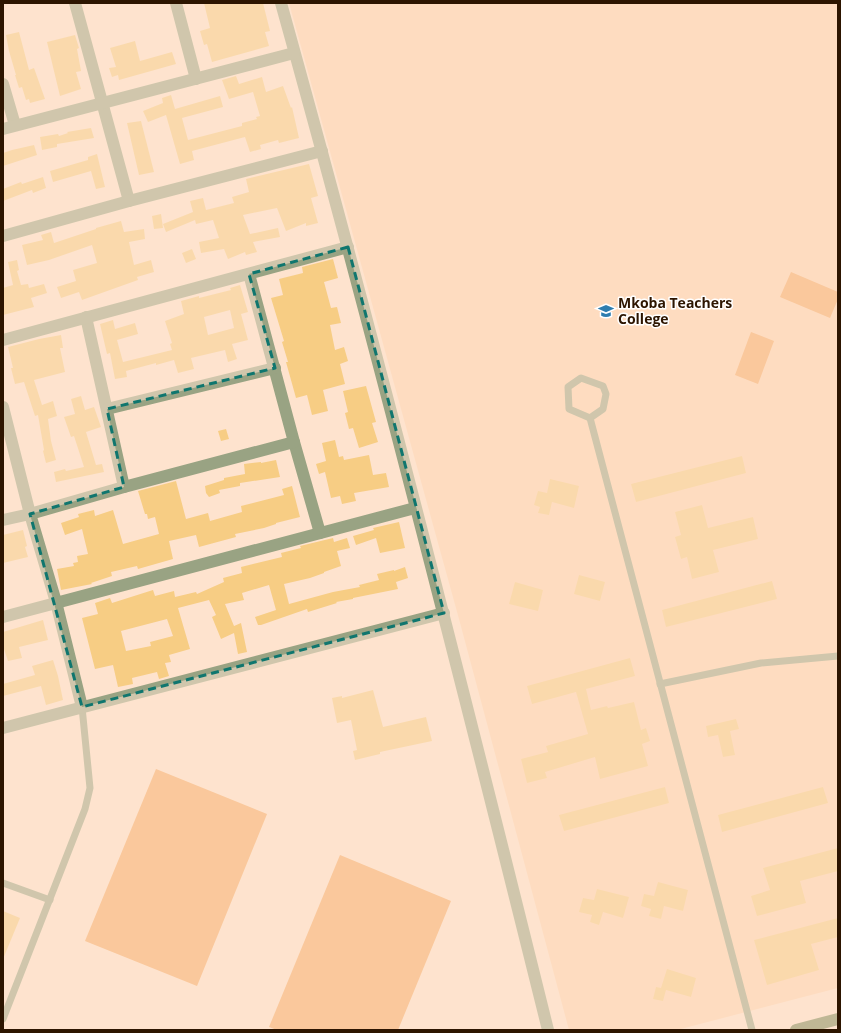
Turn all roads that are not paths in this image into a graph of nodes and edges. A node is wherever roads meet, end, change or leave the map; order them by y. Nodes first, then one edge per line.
1 (75, 3) edge
2 (176, 3) edge
3 (281, 3) edge
4 (294, 52) junction
5 (196, 78) junction
6 (3, 84) edge
7 (103, 103) junction
8 (15, 125) junction
9 (3, 128) edge
10 (322, 151) junction
11 (129, 201) junction
12 (3, 236) edge
13 (348, 247) junction
14 (249, 274) junction
15 (86, 317) junction
16 (3, 340) edge
17 (275, 368) junction
18 (3, 407) edge
19 (107, 409) junction
20 (590, 418) junction
21 (294, 442) junction
22 (124, 487) junction
23 (415, 508) junction
24 (30, 514) junction
25 (3, 520) edge
26 (320, 533) junction
27 (56, 602) junction
28 (444, 613) junction
29 (3, 617) edge
30 (838, 656) edge
31 (660, 684) junction
32 (82, 707) junction
33 (3, 728) edge
34 (3, 883) edge
35 (50, 900) junction
36 (3, 1019) edge
37 (838, 1019) edge
38 (823, 1027) edge
39 (548, 1030) edge
40 (752, 1030) edge
41 (796, 1030) edge

1 - 7 street
2 - 5 street
3 - 4 street
4 - 5 street
4 - 10 street
5 - 7 street
6 - 8 street
7 - 8 street
7 - 11 street
8 - 9 street
10 - 11 street
10 - 13 street
11 - 12 street
13 - 14 street
13 - 23 street
14 - 15 street
14 - 17 street
15 - 16 street
15 - 19 street
17 - 19 street
17 - 21 street
18 - 24 street
19 - 22 street
20 - 20 lane
20 - 31 lane
21 - 22 street
21 - 26 street
22 - 24 street
23 - 26 street
23 - 28 street
24 - 25 street
24 - 27 street
26 - 27 street
27 - 29 street
27 - 32 street
28 - 32 street
28 - 39 street
30 - 31 lane
31 - 40 lane
32 - 33 street
32 - 35 lane
34 - 35 lane
35 - 36 lane
37 - 38 street
38 - 41 street

